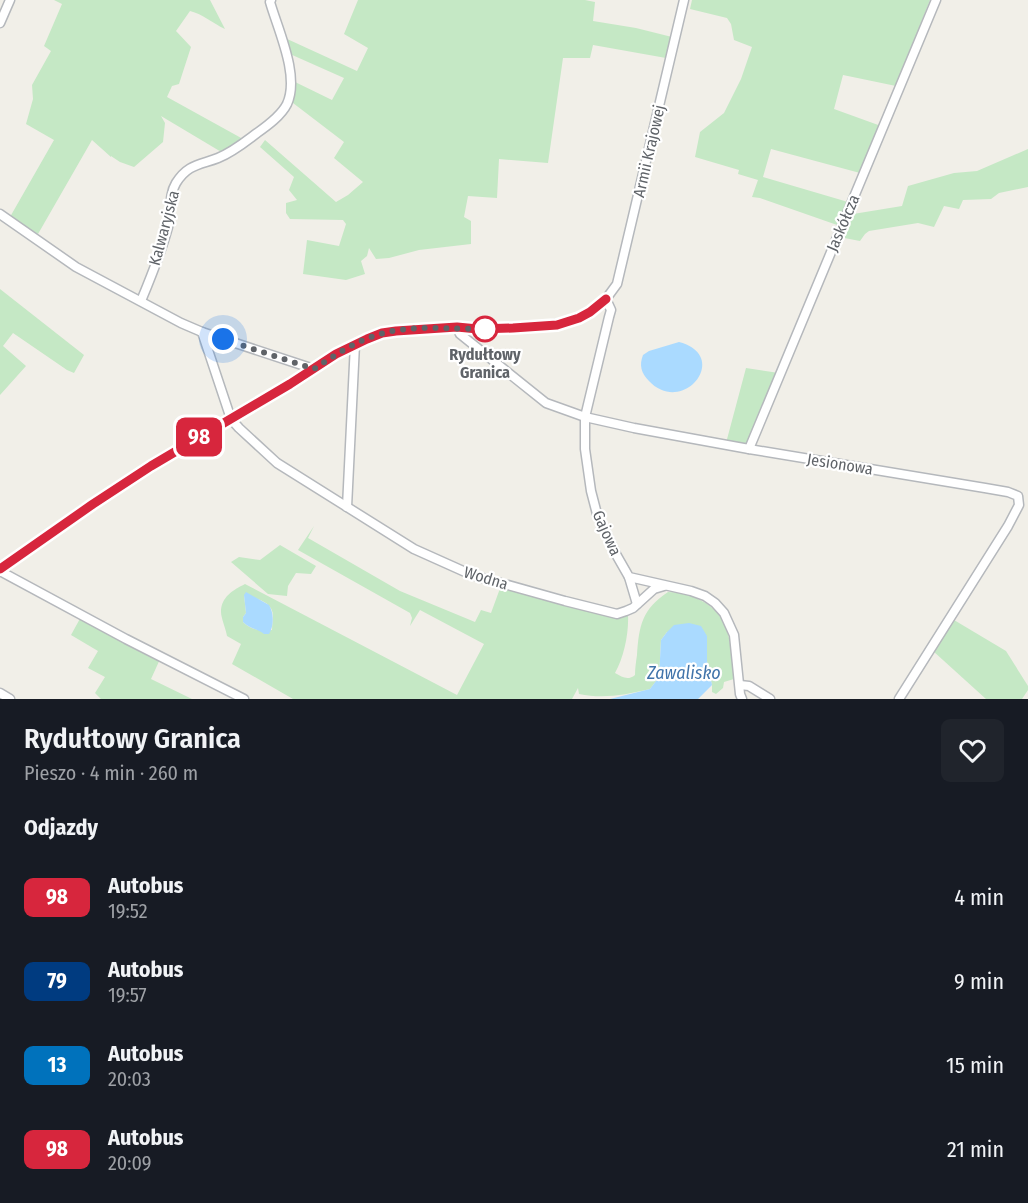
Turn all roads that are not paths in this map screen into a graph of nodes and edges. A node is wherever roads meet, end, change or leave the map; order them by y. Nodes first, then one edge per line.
1 (10, 0) edge
2 (270, 0) edge
3 (684, 0) edge
4 (936, 0) edge
5 (0, 23) edge
6 (0, 214) edge
7 (606, 299) junction
8 (141, 301) junction
9 (457, 327) junction
10 (202, 332) junction
11 (355, 344) junction
12 (314, 369) junction
13 (585, 417) junction
14 (231, 419) junction
15 (749, 447) junction
16 (347, 507) junction
17 (0, 570) edge
18 (629, 577) junction
19 (664, 586) junction
20 (637, 604) junction
21 (740, 685) junction
22 (0, 693) edge
23 (10, 699) edge
24 (244, 699) edge
25 (742, 699) edge
26 (770, 699) edge
27 (899, 699) edge

1 - 5 street
2 - 8 street, Kalwaryjska
3 - 7 street, Armii Krajowej
4 - 15 street, Jaskółcza
6 - 8 street
7 - 9 street
7 - 13 street, Gajowa
8 - 10 street
9 - 11 street
9 - 13 street, Jesionowa
10 - 12 street
10 - 14 street
11 - 12 street
11 - 16 street
12 - 14 street
13 - 15 street, Jesionowa
13 - 18 street, Gajowa
14 - 16 street, Wodna
14 - 17 street
15 - 27 street, Jesionowa
16 - 20 street, Wodna
17 - 24 street
18 - 19 street
18 - 20 street
19 - 20 street, Wodna
19 - 21 street
21 - 25 street
21 - 26 street
22 - 23 street

